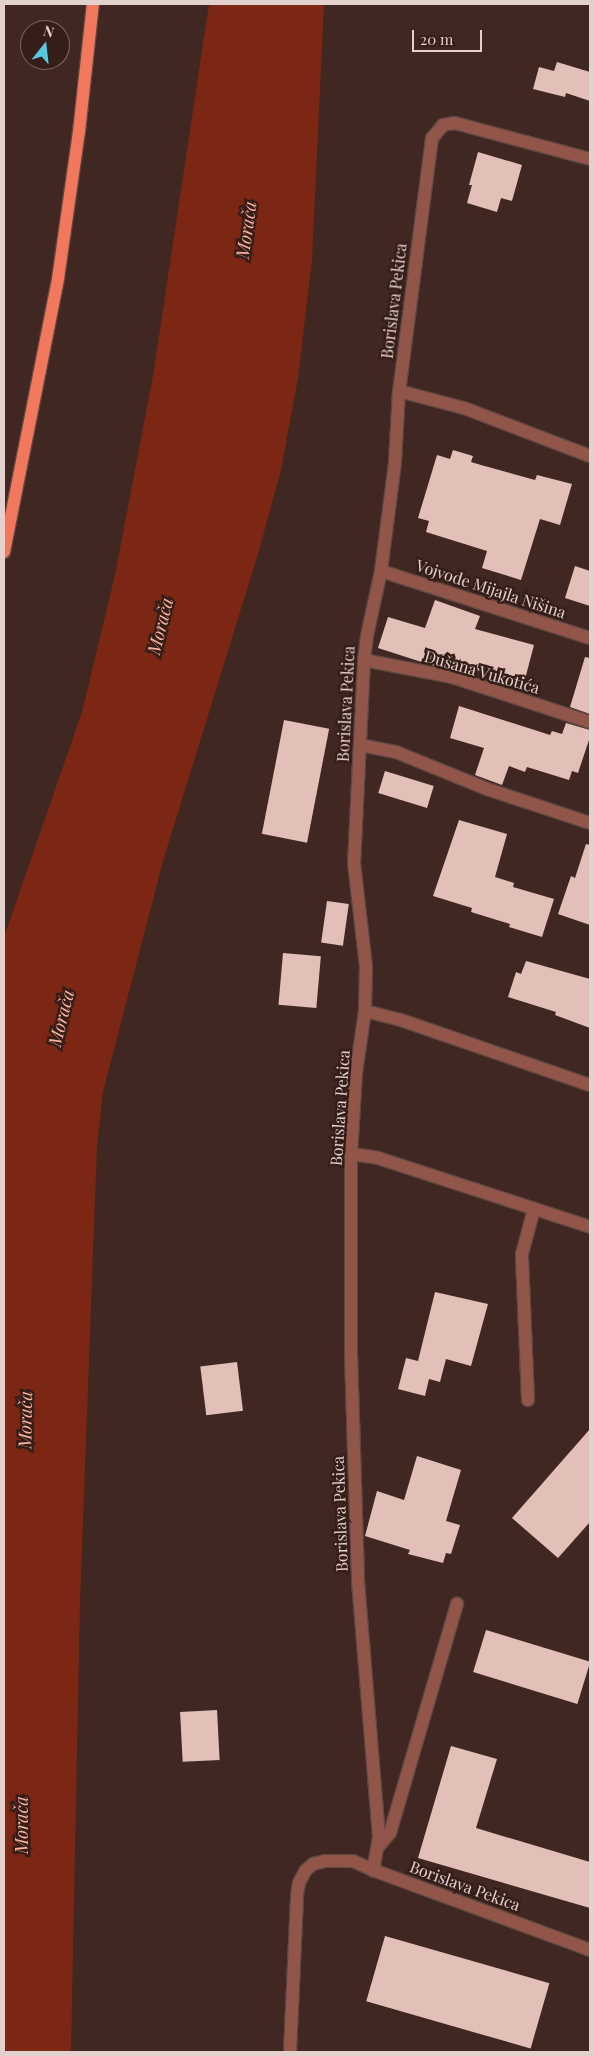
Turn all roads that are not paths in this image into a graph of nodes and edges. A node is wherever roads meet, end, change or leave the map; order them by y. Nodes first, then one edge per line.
1 (92, 4) edge
2 (590, 159) edge
3 (399, 391) junction
4 (590, 456) edge
5 (4, 552) edge
6 (381, 570) junction
7 (590, 638) edge
8 (364, 660) junction
9 (590, 722) edge
10 (360, 744) junction
11 (590, 823) edge
12 (365, 1011) junction
13 (590, 1085) edge
14 (351, 1154) junction
15 (534, 1209) junction
16 (590, 1227) edge
17 (528, 1400) dead end
18 (457, 1604) dead end
19 (378, 1846) junction
20 (373, 1870) junction
21 (590, 1950) edge
22 (290, 2052) edge

1 - 5 main road
2 - 3 street, Borislava Pekica
3 - 4 street
3 - 6 street, Borislava Pekica
6 - 7 street, Vojvode Mijajla Nišina
6 - 8 street, Borislava Pekica
8 - 9 street, Dušana Vukotića
8 - 10 street, Borislava Pekica
10 - 11 street
10 - 12 street, Borislava Pekica
12 - 13 street
12 - 14 street, Borislava Pekica
14 - 15 street
14 - 19 street, Borislava Pekica
15 - 16 street
15 - 17 street
18 - 19 street
19 - 20 street, Borislava Pekica
20 - 21 street, Borislava Pekica
20 - 22 street

